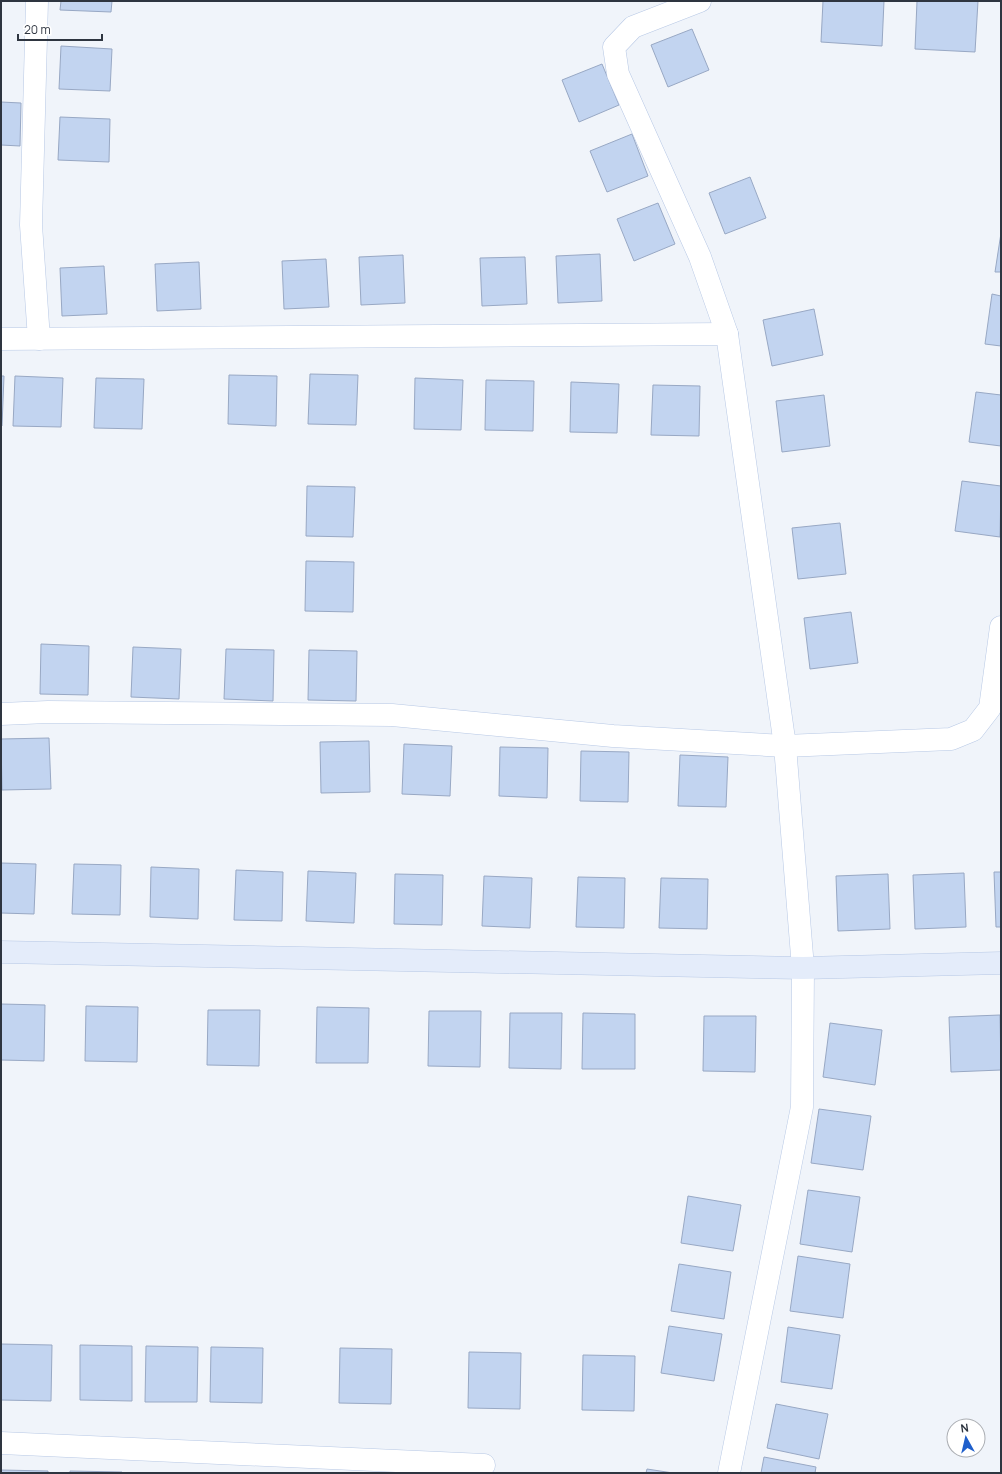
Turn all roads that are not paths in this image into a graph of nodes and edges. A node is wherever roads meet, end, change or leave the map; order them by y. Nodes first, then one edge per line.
1 (37, 1) edge
2 (700, 1) edge
3 (728, 334) junction
4 (1, 339) edge
5 (39, 339) junction
6 (1001, 627) edge
7 (1, 714) edge
8 (785, 746) junction
9 (1, 952) edge
10 (1001, 963) edge
11 (803, 968) junction
12 (1, 1443) edge
13 (484, 1465) dead end
14 (729, 1473) edge

1 - 5 street
2 - 3 street
3 - 5 street
3 - 8 street
4 - 5 street
6 - 8 street
7 - 8 street
8 - 11 street
9 - 11 street
10 - 11 street
11 - 14 street
12 - 13 street

